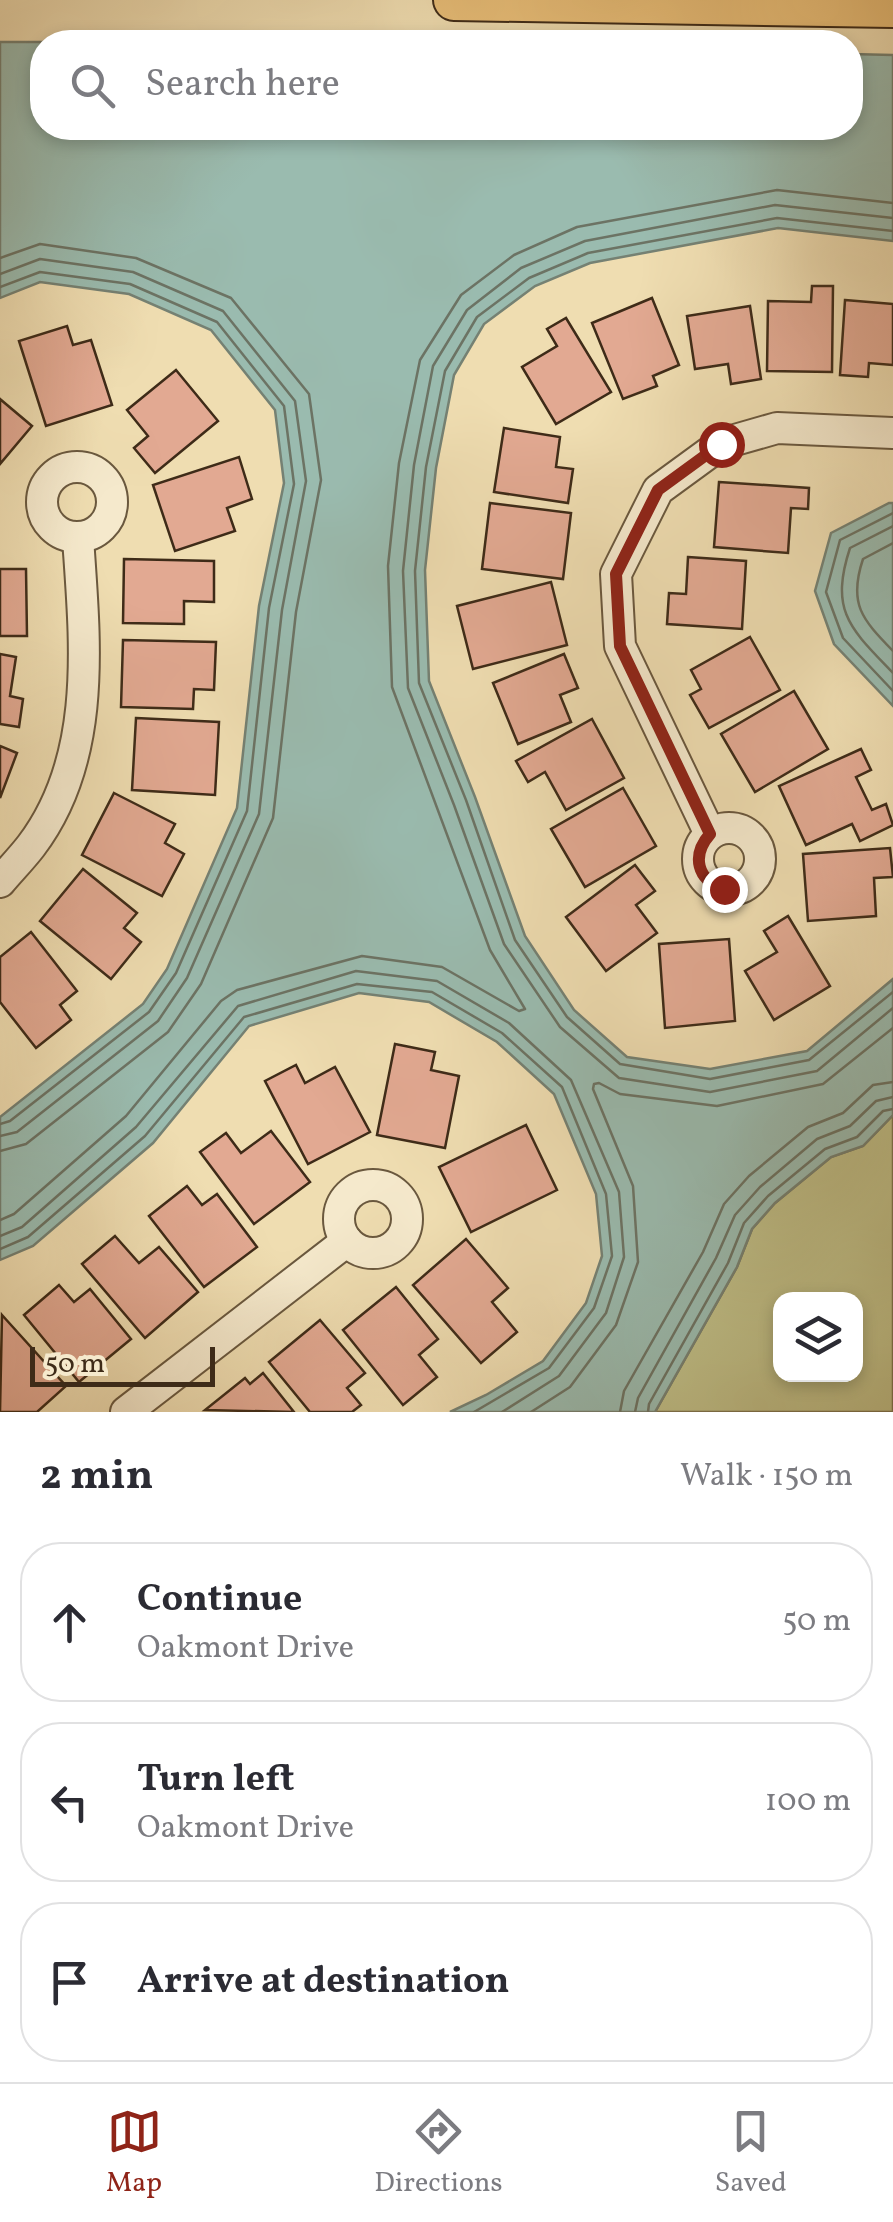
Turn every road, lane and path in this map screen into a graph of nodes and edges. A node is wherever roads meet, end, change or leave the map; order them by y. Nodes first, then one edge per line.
1 (454, 0) edge
2 (893, 7) edge
3 (893, 433) edge
4 (78, 538) dead end
5 (710, 834) dead end
6 (0, 882) edge
7 (348, 1241) dead end
8 (126, 1412) edge

1 - 2 main road
3 - 5 street
4 - 6 street
7 - 8 street

